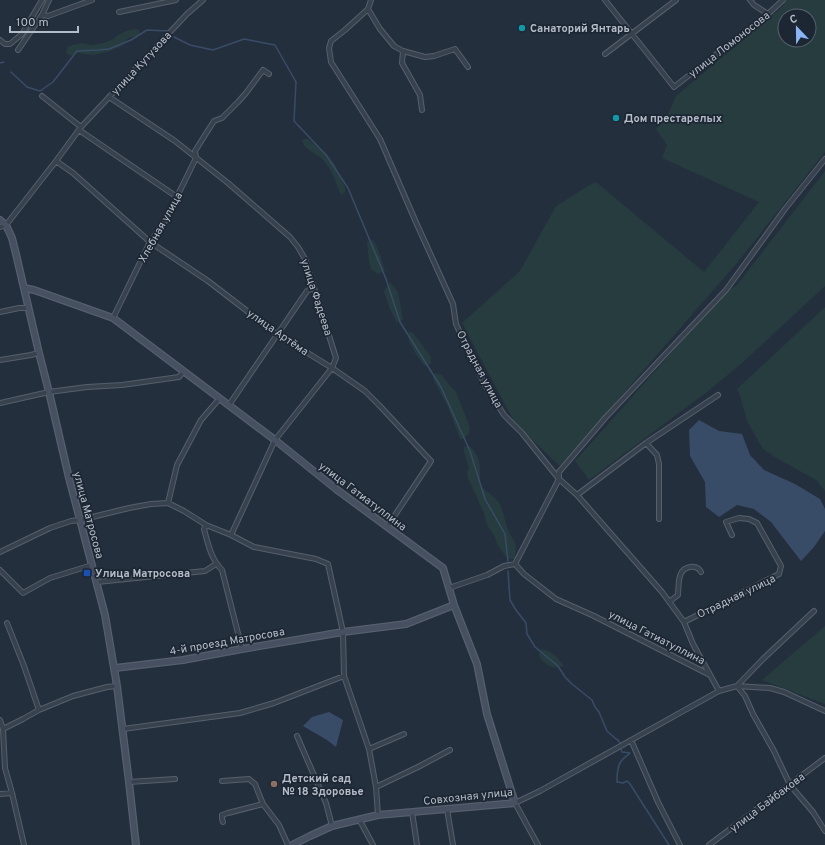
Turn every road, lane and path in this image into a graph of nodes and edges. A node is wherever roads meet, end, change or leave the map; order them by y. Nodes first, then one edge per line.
1 (41, 0) edge
2 (49, 0) edge
3 (92, 0) edge
4 (176, 0) edge
5 (203, 0) edge
6 (371, 0) edge
7 (605, 0) edge
8 (676, 0) edge
9 (750, 0) edge
10 (783, 0) edge
11 (368, 9) junction
12 (119, 12) dead end
13 (768, 14) junction
14 (42, 15) junction
15 (631, 34) junction
16 (0, 40) edge
17 (18, 50) dead end
18 (403, 51) junction
19 (605, 54) dead end
20 (468, 67) dead end
21 (269, 74) dead end
22 (42, 96) dead end
23 (109, 97) junction
24 (422, 110) dead end
25 (80, 129) junction
26 (196, 158) junction
27 (825, 159) edge
28 (56, 161) junction
29 (177, 197) junction
30 (0, 220) edge
31 (3, 226) edge
32 (150, 242) junction
33 (314, 287) junction
34 (24, 288) junction
35 (29, 308) junction
36 (0, 312) edge
37 (113, 318) junction
38 (277, 334) junction
39 (39, 353) junction
40 (0, 360) edge
41 (332, 368) junction
42 (184, 372) junction
43 (50, 392) junction
44 (718, 395) dead end
45 (220, 398) junction
46 (0, 404) edge
47 (229, 405) junction
48 (275, 440) junction
49 (646, 443) junction
50 (559, 479) junction
51 (577, 495) junction
52 (168, 503) junction
53 (659, 519) dead end
54 (80, 520) junction
55 (206, 525) junction
56 (387, 527) junction
57 (732, 535) dead end
58 (231, 536) junction
59 (0, 552) edge
60 (92, 564) junction
61 (216, 564) junction
62 (515, 564) junction
63 (0, 570) edge
64 (701, 572) dead end
65 (96, 582) junction
66 (449, 588) junction
67 (669, 602) junction
68 (454, 604) junction
69 (814, 611) dead end
70 (684, 622) junction
71 (7, 623) dead end
72 (343, 632) junction
73 (242, 649) junction
74 (115, 668) junction
75 (344, 676) junction
76 (710, 676) junction
77 (117, 686) junction
78 (737, 686) junction
79 (719, 691) junction
80 (39, 710) junction
81 (825, 711) edge
82 (0, 720) edge
83 (3, 729) junction
84 (123, 729) junction
85 (404, 734) dead end
86 (297, 736) dead end
87 (631, 740) junction
88 (368, 749) junction
89 (450, 750) dead end
90 (825, 758) edge
91 (175, 779) dead end
92 (222, 781) dead end
93 (129, 782) junction
94 (790, 785) junction
95 (376, 787) junction
96 (12, 793) junction
97 (0, 794) edge
98 (515, 803) junction
99 (263, 804) junction
100 (447, 809) junction
101 (412, 812) junction
102 (378, 815) junction
103 (360, 819) junction
104 (223, 822) dead end
105 (332, 826) junction
106 (825, 831) edge
107 (24, 845) edge
108 (136, 845) edge
109 (288, 845) edge
110 (292, 845) edge
111 (373, 845) edge
112 (417, 845) edge
113 (453, 845) edge
114 (538, 845) edge
115 (680, 845) edge
116 (709, 845) edge

1 - 16 street
2 - 14 street
3 - 14 street
4 - 12 street
5 - 23 street, улица Кутузова
6 - 11 street, Отрадная улица
7 - 15 street
8 - 15 street
9 - 13 street
10 - 13 street, улица Ломоносова
11 - 18 street
11 - 50 street, Отрадная улица
13 - 15 street, улица Ломоносова
14 - 17 street
15 - 19 street
18 - 20 street
18 - 24 street
21 - 26 street, Хлебная улица
22 - 25 street
23 - 25 street, улица Кутузова
23 - 26 street, улица Фадеева
25 - 28 street, улица Кутузова
25 - 29 street
26 - 29 street, Хлебная улица
26 - 33 street, улица Фадеева
27 - 50 street
28 - 31 street, улица Кутузова
28 - 32 street, улица Артёма
29 - 32 street, Хлебная улица
30 - 31 street, улица Матросова
31 - 34 street, улица Матросова
32 - 37 street, Хлебная улица
32 - 38 street, улица Артёма
33 - 38 street
33 - 41 street, улица Фадеева
34 - 35 street, улица Матросова
34 - 37 street, улица Гатиатуллина
35 - 36 street
35 - 39 street, улица Матросова
37 - 42 street, улица Гатиатуллина
38 - 41 street, улица Артёма
38 - 47 street
39 - 40 street
39 - 43 street, улица Матросова
41 - 48 street
41 - 56 street, улица Артёма
42 - 43 street
42 - 45 street, улица Гатиатуллина
43 - 46 street
43 - 54 street, улица Матросова
44 - 49 street
45 - 47 street, улица Гатиатуллина
45 - 52 street
47 - 48 street, улица Гатиатуллина
48 - 56 street, улица Гатиатуллина
48 - 58 street
49 - 51 street
49 - 53 street
50 - 51 street, Отрадная улица
50 - 62 street
51 - 67 street, Отрадная улица
52 - 54 street
52 - 55 street
54 - 59 street
54 - 60 street, улица Матросова
55 - 58 street
55 - 61 street
56 - 66 street, улица Гатиатуллина
57 - 70 street, Отрадная улица
58 - 72 street
60 - 63 street
60 - 65 street, улица Матросова
61 - 65 street
61 - 73 street
62 - 66 street
62 - 76 street, улица Гатиатуллина
64 - 67 street
65 - 74 street, улица Матросова
66 - 68 street, улица Гатиатуллина
67 - 70 street, Отрадная улица
68 - 72 street, 4-й проезд Матросова
68 - 98 street, улица Гатиатуллина
69 - 78 street
70 - 76 street, Отрадная улица
71 - 80 street
72 - 73 street, 4-й проезд Матросова
72 - 75 street
73 - 74 street, 4-й проезд Матросова
74 - 77 street, улица Матросова
75 - 84 street
75 - 88 street
76 - 79 street, Отрадная улица
77 - 80 street
77 - 84 street, улица Матросова
78 - 79 street
78 - 81 street
78 - 94 street
79 - 87 street, Совхозная улица
80 - 83 street
82 - 83 street
83 - 96 street
84 - 93 street, улица Матросова
85 - 88 street
86 - 105 street
87 - 98 street, Совхозная улица
87 - 115 street
88 - 95 street
89 - 95 street
90 - 94 street, улица Байбакова
91 - 93 street
92 - 99 street
93 - 108 street, улица Матросова
94 - 106 street
94 - 116 street, улица Байбакова
95 - 102 street
96 - 97 street
96 - 107 street
98 - 100 street, Совхозная улица
98 - 114 street, улица Гатиатуллина
99 - 104 street
99 - 109 street
100 - 101 street, Совхозная улица
100 - 113 street
101 - 102 street, Совхозная улица
101 - 112 street
102 - 103 street, Совхозная улица
103 - 105 street, Совхозная улица
103 - 111 street
105 - 110 street, Совхозная улица

